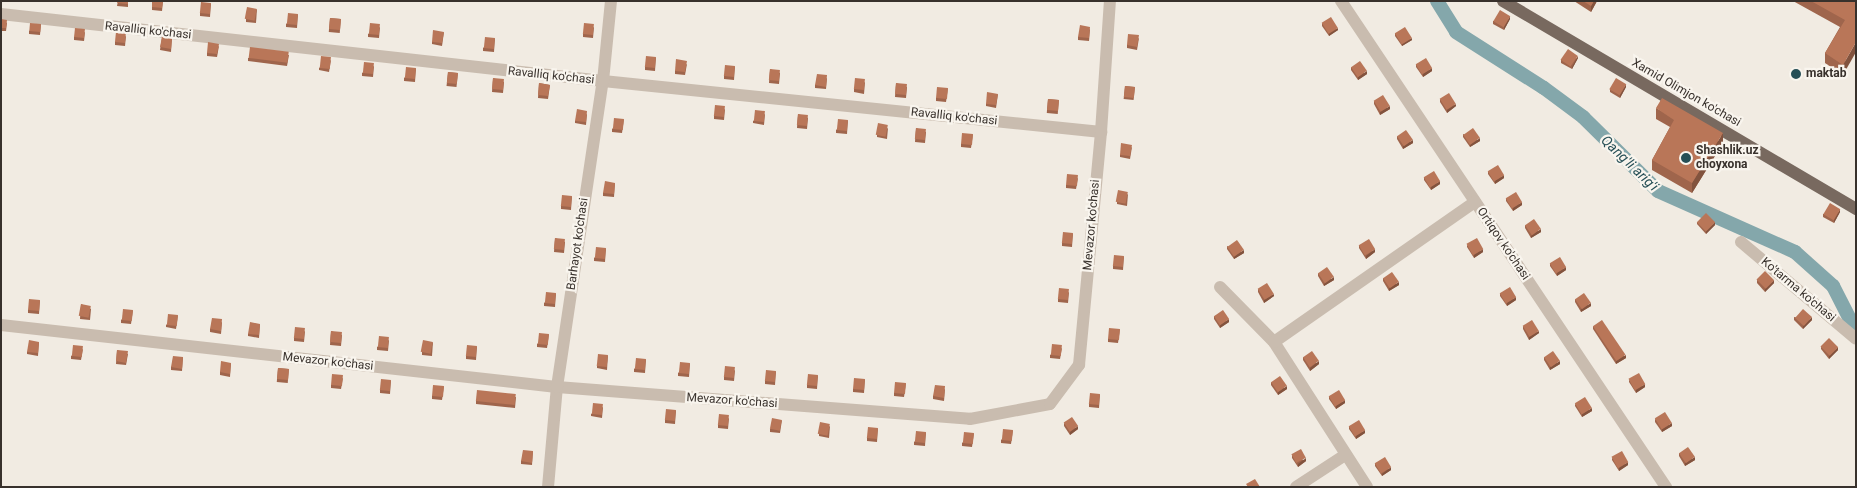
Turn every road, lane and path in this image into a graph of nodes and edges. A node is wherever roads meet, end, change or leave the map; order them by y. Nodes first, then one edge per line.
1 (611, 1) edge
2 (1110, 1) edge
3 (1341, 1) edge
4 (1511, 3) edge
5 (1, 14) edge
6 (602, 81) junction
7 (1101, 132) junction
8 (1475, 202) junction
9 (1856, 209) edge
10 (1741, 242) dead end
11 (1220, 287) dead end
12 (1, 325) edge
13 (1856, 339) edge
14 (1274, 342) junction
15 (557, 387) junction
16 (1345, 455) junction
17 (548, 487) edge
18 (1296, 487) edge
19 (1367, 487) edge
20 (1666, 487) edge

1 - 6 street, Barhayot ko'chasi
2 - 7 street, Mevazor ko'chasi
3 - 8 street, Ortiqov ko'chasi
4 - 9 main road, Xamid Olimjon ko'chasi
5 - 6 street, Ravalliq ko'chasi
6 - 7 street, Ravalliq ko'chasi
6 - 15 street, Barhayot ko'chasi
7 - 15 street, Mevazor ko'chasi
8 - 14 street
8 - 20 street, Ortiqov ko'chasi
10 - 13 street, Ko'tarma ko'chasi
11 - 14 street
12 - 15 street, Mevazor ko'chasi
14 - 16 street
15 - 17 street, Barhayot ko'chasi
16 - 18 street
16 - 19 street

